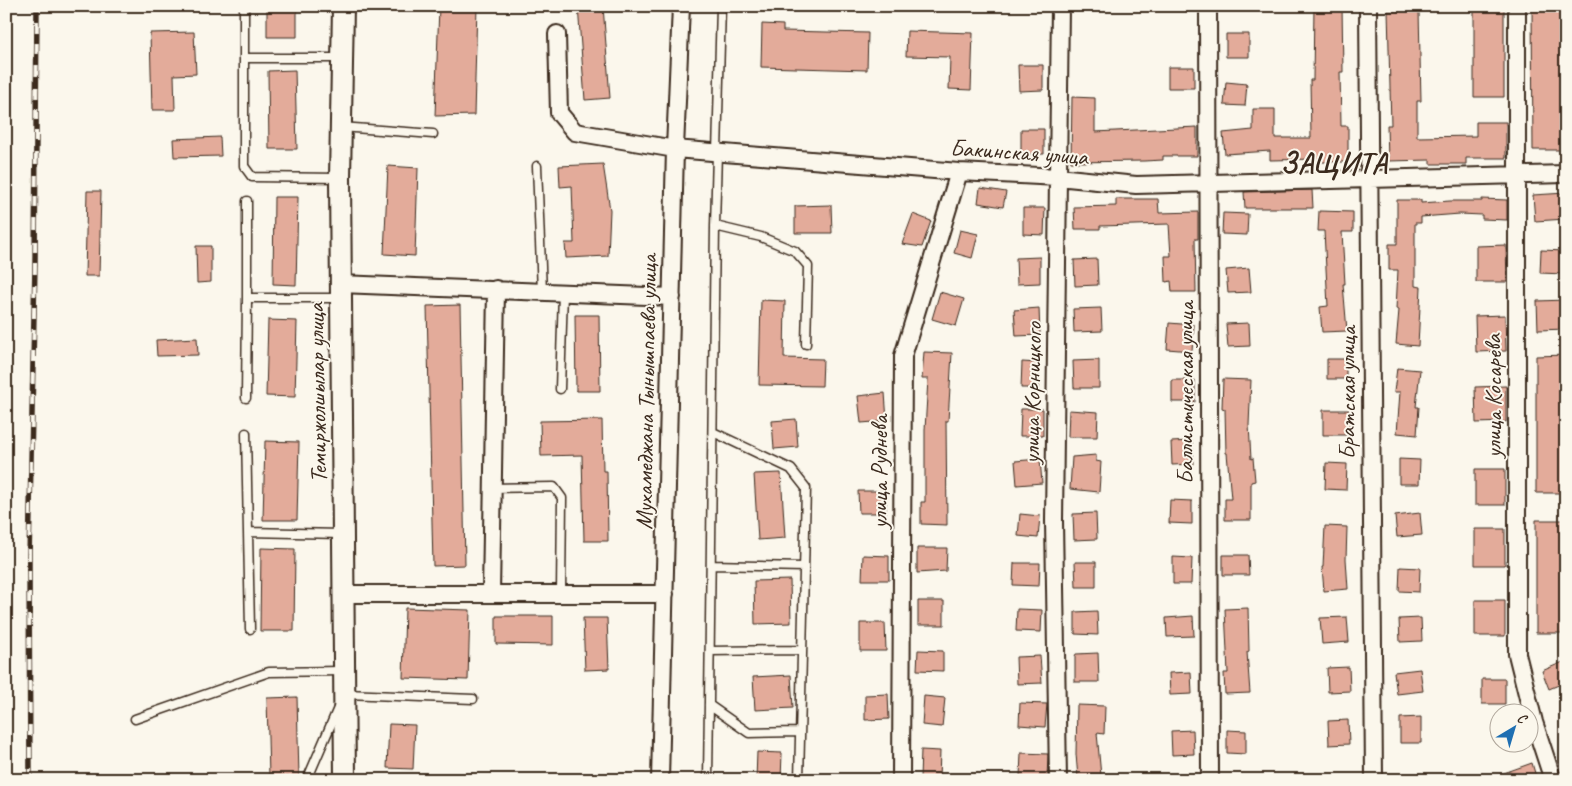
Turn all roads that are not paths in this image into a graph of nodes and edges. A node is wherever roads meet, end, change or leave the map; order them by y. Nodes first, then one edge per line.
1 (244, 6) edge
2 (343, 6) edge
3 (681, 6) edge
4 (721, 6) edge
5 (1060, 6) edge
6 (1208, 6) edge
7 (1368, 6) edge
8 (1517, 6) edge
9 (557, 34) dead end
10 (244, 58) junction
11 (342, 58) junction
12 (341, 127) junction
13 (433, 134) dead end
14 (676, 149) junction
15 (717, 152) junction
16 (537, 166) dead end
17 (959, 172) junction
18 (1566, 174) edge
19 (1518, 175) junction
20 (340, 178) junction
21 (1058, 178) junction
22 (1369, 178) junction
23 (1210, 182) junction
24 (246, 201) dead end
25 (715, 226) junction
26 (496, 290) junction
27 (340, 291) junction
28 (542, 292) junction
29 (563, 292) junction
30 (672, 297) junction
31 (247, 298) junction
32 (806, 344) dead end
33 (560, 389) dead end
34 (246, 398) dead end
35 (713, 432) junction
36 (246, 433) dead end
37 (492, 488) junction
38 (248, 532) junction
39 (343, 534) junction
40 (711, 565) junction
41 (804, 567) junction
42 (344, 594) junction
43 (491, 594) junction
44 (561, 594) junction
45 (665, 594) junction
46 (250, 630) dead end
47 (710, 650) junction
48 (802, 650) junction
49 (344, 671) junction
50 (345, 694) junction
51 (473, 699) dead end
52 (709, 705) junction
53 (135, 719) dead end
54 (800, 732) junction
55 (307, 780) edge
56 (345, 780) edge
57 (660, 780) edge
58 (708, 780) edge
59 (799, 780) edge
60 (902, 780) edge
61 (1058, 780) edge
62 (1210, 780) edge
63 (1374, 780) edge
64 (1553, 780) edge

1 - 10 lane
2 - 11 street, Темиржолшылар улица
3 - 14 street, Мухамеджана Тынышпаева улица
4 - 15 lane
5 - 21 street, улица Корницкого
6 - 23 street, Баллистическая улица
7 - 22 street, Братская улица
8 - 19 street, улица Косарева
9 - 14 street, Бакинская улица
10 - 11 lane
10 - 20 lane
11 - 12 street, Темиржолшылар улица
12 - 13 lane
12 - 20 street, Темиржолшылар улица
14 - 15 street, Бакинская улица
14 - 30 street, Мухамеджана Тынышпаева улица
15 - 17 street, Бакинская улица
15 - 25 lane
16 - 28 lane
17 - 21 street, Бакинская улица
17 - 60 street, улица Руднева
18 - 19 street, Бакинская улица
19 - 22 street, Бакинская улица
19 - 64 street, улица Косарева
20 - 27 street, Темиржолшылар улица
21 - 23 street, Бакинская улица
21 - 61 street, улица Корницкого
22 - 23 street, Бакинская улица
22 - 63 street, Братская улица
23 - 62 street, Баллистическая улица
24 - 31 lane
25 - 32 lane
25 - 35 lane
26 - 27 street
26 - 28 street
26 - 37 street
27 - 31 lane
27 - 39 street, Темиржолшылар улица
28 - 29 street
29 - 30 street
29 - 33 lane
30 - 45 street, Мухамеджана Тынышпаева улица
31 - 34 lane
35 - 40 lane
35 - 41 lane
36 - 38 lane
37 - 43 street
37 - 44 lane
38 - 39 lane
38 - 46 lane
39 - 42 street, Темиржолшылар улица
40 - 41 lane
40 - 47 lane
41 - 48 lane
42 - 43 street
42 - 49 street, Темиржолшылар улица
43 - 44 street
44 - 45 street
45 - 57 street, Мухамеджана Тынышпаева улица
47 - 48 lane
47 - 52 lane
48 - 54 lane
49 - 50 street, Темиржолшылар улица
49 - 53 lane
50 - 51 lane
50 - 55 lane
50 - 56 street, Темиржолшылар улица
52 - 54 lane
52 - 58 lane
54 - 59 lane

